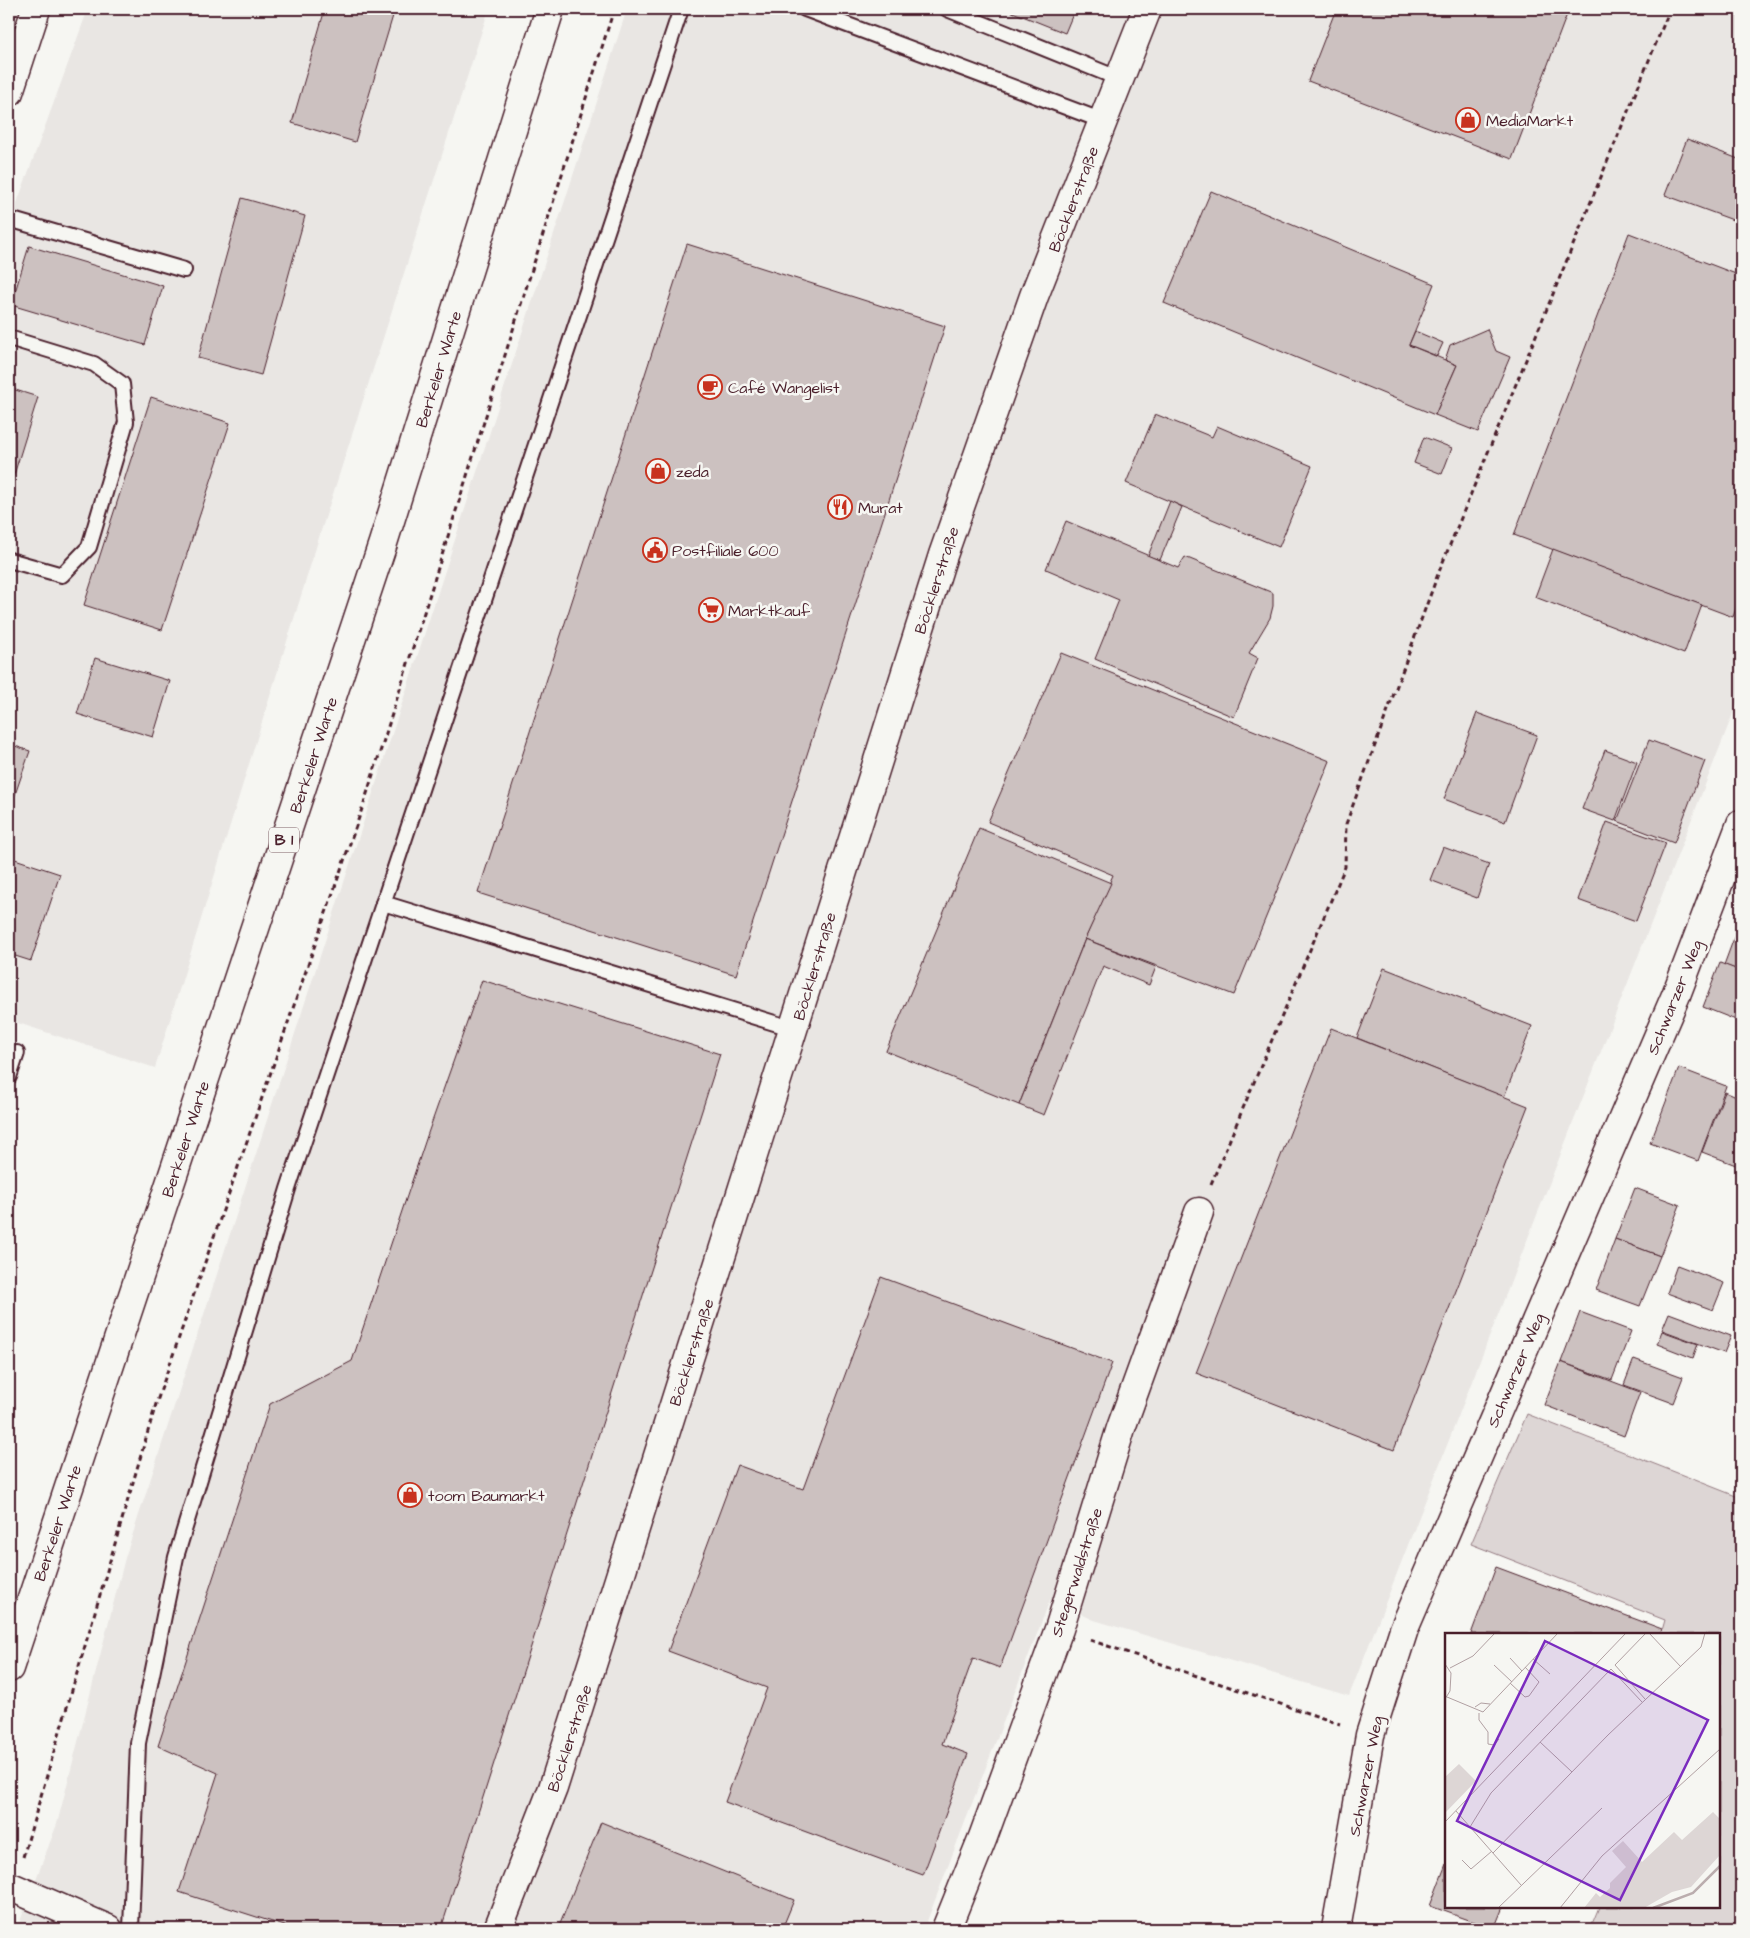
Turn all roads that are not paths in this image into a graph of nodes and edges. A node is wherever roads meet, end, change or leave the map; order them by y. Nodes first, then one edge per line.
1 (36, 9) edge
2 (550, 9) edge
3 (681, 9) edge
4 (805, 9) edge
5 (947, 9) edge
6 (1146, 9) edge
7 (1120, 79) junction
8 (9, 92) edge
9 (1103, 121) junction
10 (9, 219) edge
11 (184, 270) dead end
12 (9, 338) edge
13 (9, 560) edge
14 (1741, 824) edge
15 (383, 903) junction
16 (794, 1029) junction
17 (17, 1053) dead end
18 (9, 1077) edge
19 (1199, 1212) road end
20 (9, 1668) edge
21 (11, 1887) edge
22 (108, 1929) edge
23 (131, 1929) edge
24 (498, 1929) edge
25 (946, 1929) edge
26 (1336, 1929) edge

1 - 8 street
2 - 20 street, Berkeler Warte / B 1
3 - 15 lane
4 - 9 lane
5 - 7 lane
6 - 7 street, Böcklerstraße
7 - 9 street, Böcklerstraße
9 - 16 street, Böcklerstraße
10 - 11 lane
12 - 13 lane
14 - 26 street, Schwarzer Weg
15 - 16 lane
15 - 23 lane
16 - 24 street, Böcklerstraße
17 - 18 lane
19 - 25 street, Stegerwaldstraße
21 - 22 street

